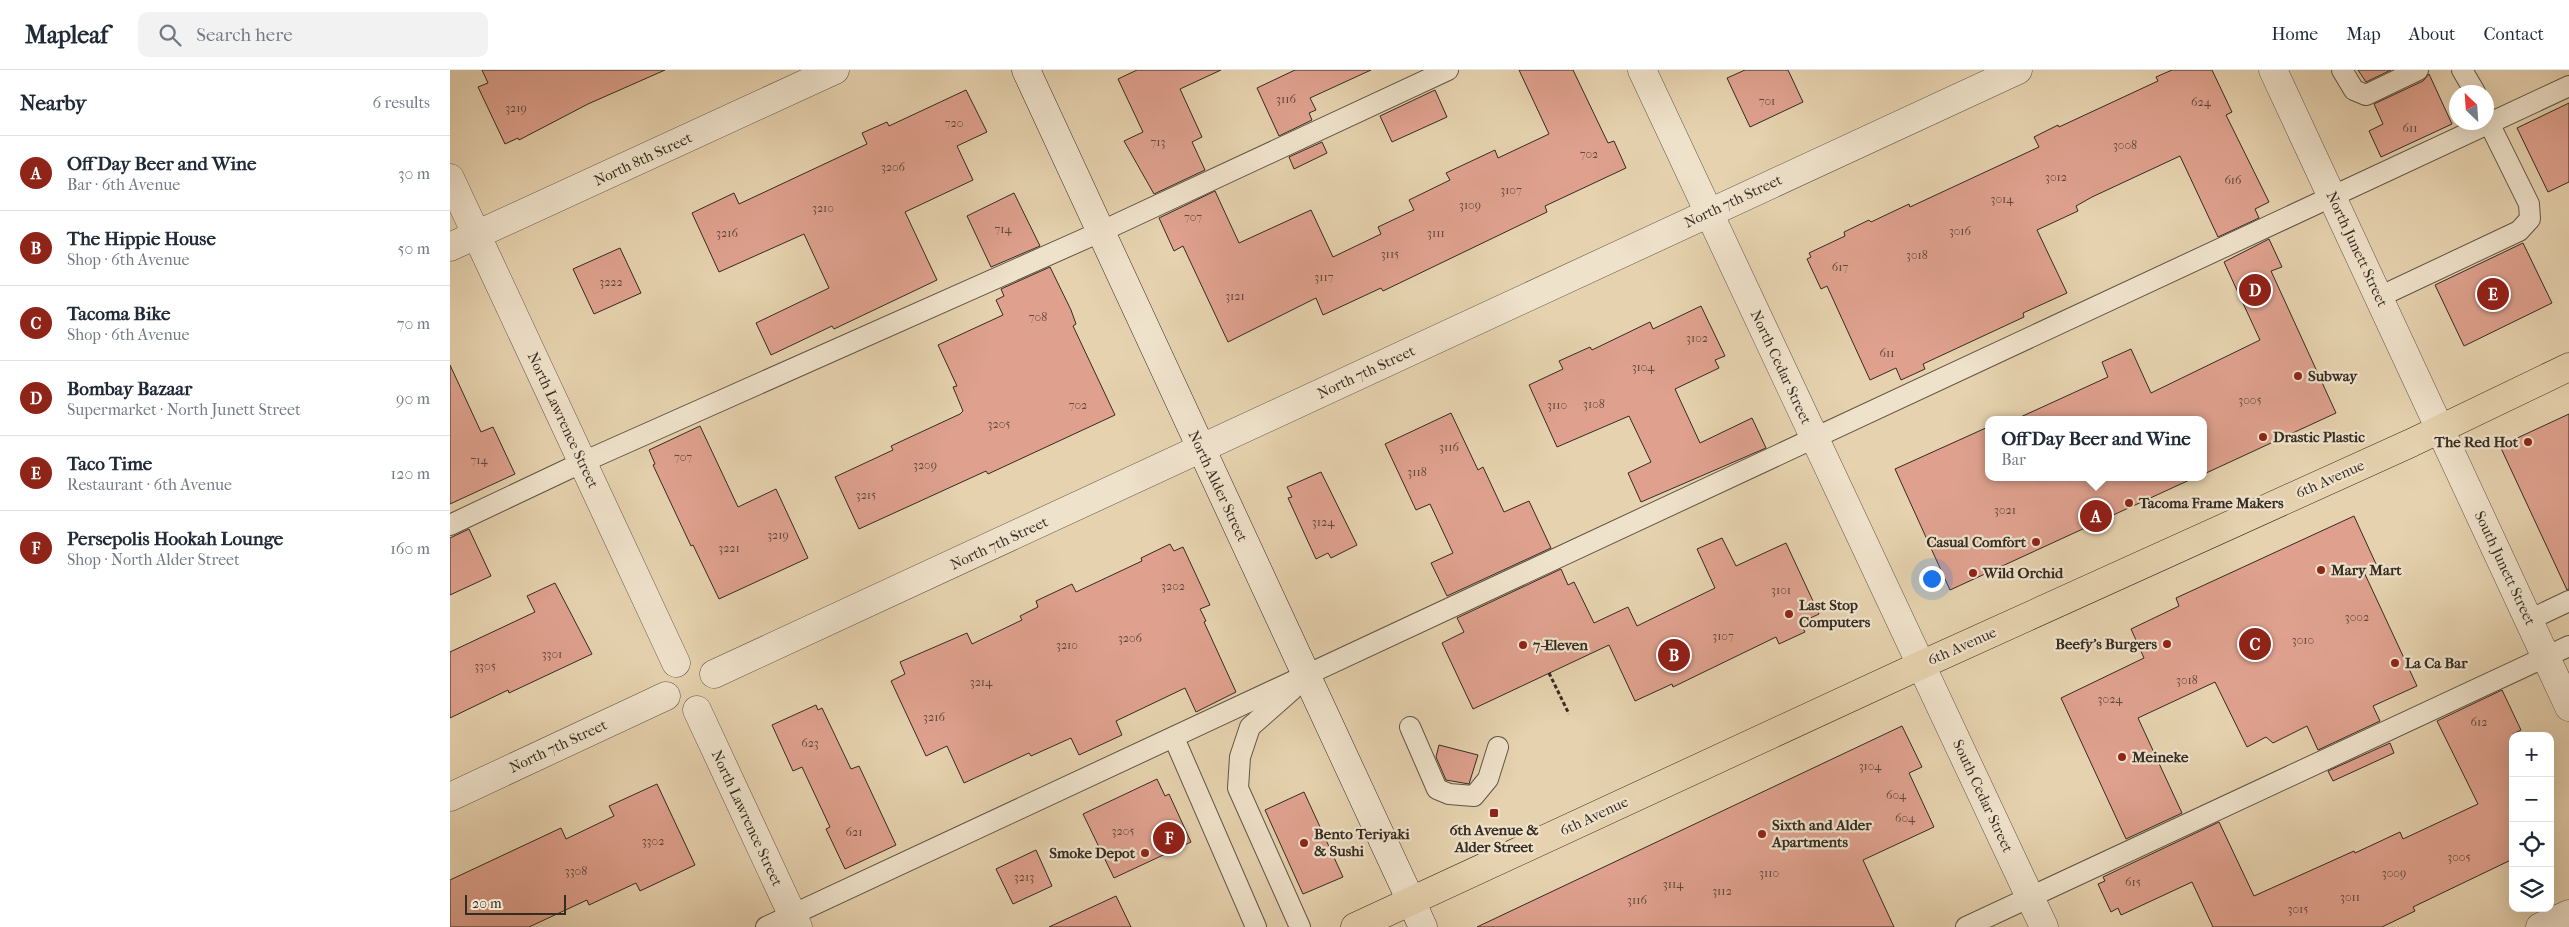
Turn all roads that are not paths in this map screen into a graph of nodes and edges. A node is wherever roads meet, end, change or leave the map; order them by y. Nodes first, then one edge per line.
1 (835, 70) edge
2 (1026, 70) edge
3 (1448, 70) edge
4 (1642, 70) edge
5 (2018, 70) edge
6 (2273, 70) edge
7 (2342, 70) edge
8 (2418, 70) edge
9 (2462, 70) edge
10 (2471, 85) edge
11 (2569, 86) edge
12 (2494, 118) edge
13 (2470, 130) edge
14 (2492, 130) edge
15 (450, 178) edge
16 (2333, 198) junction
17 (1708, 212) junction
18 (1100, 232) junction
19 (477, 236) junction
20 (450, 247) edge
21 (2379, 297) junction
22 (2569, 367) edge
23 (2440, 429) junction
24 (1815, 439) junction
25 (1201, 450) junction
26 (583, 462) junction
27 (450, 525) edge
28 (2569, 601) edge
29 (2529, 620) junction
30 (2557, 651) edge
31 (676, 663) junction
32 (1921, 665) junction
33 (714, 674) junction
34 (1306, 677) junction
35 (666, 696) junction
36 (2569, 706) edge
37 (697, 710) junction
38 (1410, 727) dead end
39 (1174, 738) junction
40 (1498, 747) dead end
41 (450, 797) edge
42 (2030, 897) junction
43 (1411, 901) junction
44 (2569, 914) edge
45 (795, 922) edge
46 (766, 927) edge
47 (1256, 927) edge
48 (1300, 927) edge
49 (1355, 927) edge
50 (1423, 927) edge
51 (1966, 927) edge
52 (2044, 927) edge
53 (2540, 927) edge

1 - 19 street, North 8th Street
2 - 18 street, North Alder Street
3 - 18 lane
4 - 17 street, North Cedar Street
5 - 17 street, North 7th Street
6 - 16 street, North Junett Street
7 - 8 lane
9 - 10 lane
11 - 12 lane
13 - 16 lane
14 - 21 lane
15 - 19 street, North Lawrence Street
16 - 21 street, North Junett Street
16 - 24 lane
17 - 24 street, North Cedar Street
17 - 25 street, North 7th Street
18 - 25 street, North Alder Street
18 - 26 lane
19 - 20 street, North 8th Street
19 - 26 street, North Lawrence Street
21 - 23 street, North Junett Street
22 - 23 main road, 6th Avenue
23 - 29 street, South Junett Street
23 - 32 main road, 6th Avenue
24 - 32 street, North Cedar Street
24 - 34 lane
25 - 33 street, North 7th Street
25 - 34 street, North Alder Street
26 - 27 lane
26 - 31 street, North Lawrence Street
28 - 29 lane
29 - 30 street, South Junett Street
30 - 36 street, South Junett Street
30 - 42 lane
31 - 33 street
31 - 35 street
32 - 42 street, South Cedar Street
32 - 43 main road, 6th Avenue
33 - 37 street
34 - 39 lane
34 - 43 street, North Alder Street
34 - 48 lane
35 - 37 street
35 - 41 street, North 7th Street
37 - 45 street, North Lawrence Street
38 - 40 lane
39 - 45 lane
39 - 47 lane
42 - 51 lane
42 - 52 street, South Cedar Street
43 - 49 main road, 6th Avenue
43 - 50 street, North Alder Street
44 - 53 street
45 - 46 lane

